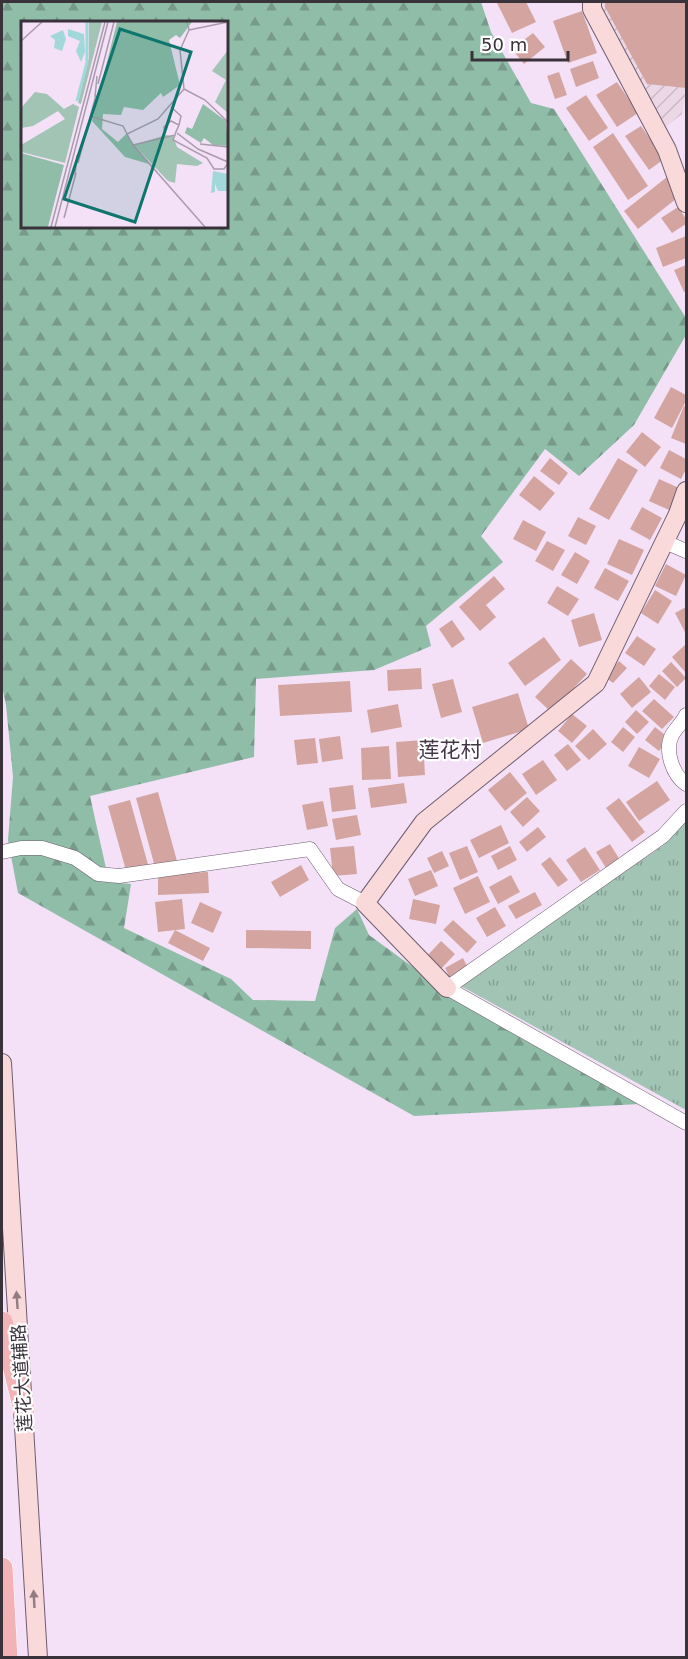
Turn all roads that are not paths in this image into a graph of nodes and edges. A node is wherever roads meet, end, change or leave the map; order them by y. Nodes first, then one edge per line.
1 (592, 2) edge
2 (687, 203) edge
3 (687, 491) edge
4 (672, 545) dead end
5 (687, 551) edge
6 (687, 715) edge
7 (687, 784) edge
8 (687, 811) edge
9 (2, 852) edge
10 (365, 903) junction
11 (447, 988) junction
12 (2, 1063) edge
13 (687, 1123) edge
14 (2, 1322) edge
15 (24, 1410) junction
16 (2, 1568) edge
17 (7, 1658) edge
18 (38, 1658) edge

1 - 2 street
3 - 10 street
4 - 5 street
6 - 7 street
8 - 11 street
9 - 10 street
10 - 11 street
11 - 13 street
15 -> 12 street, 莲花大道辅路
14 - 15 main road
18 -> 15 street, 莲花大道辅路
16 - 17 main road

